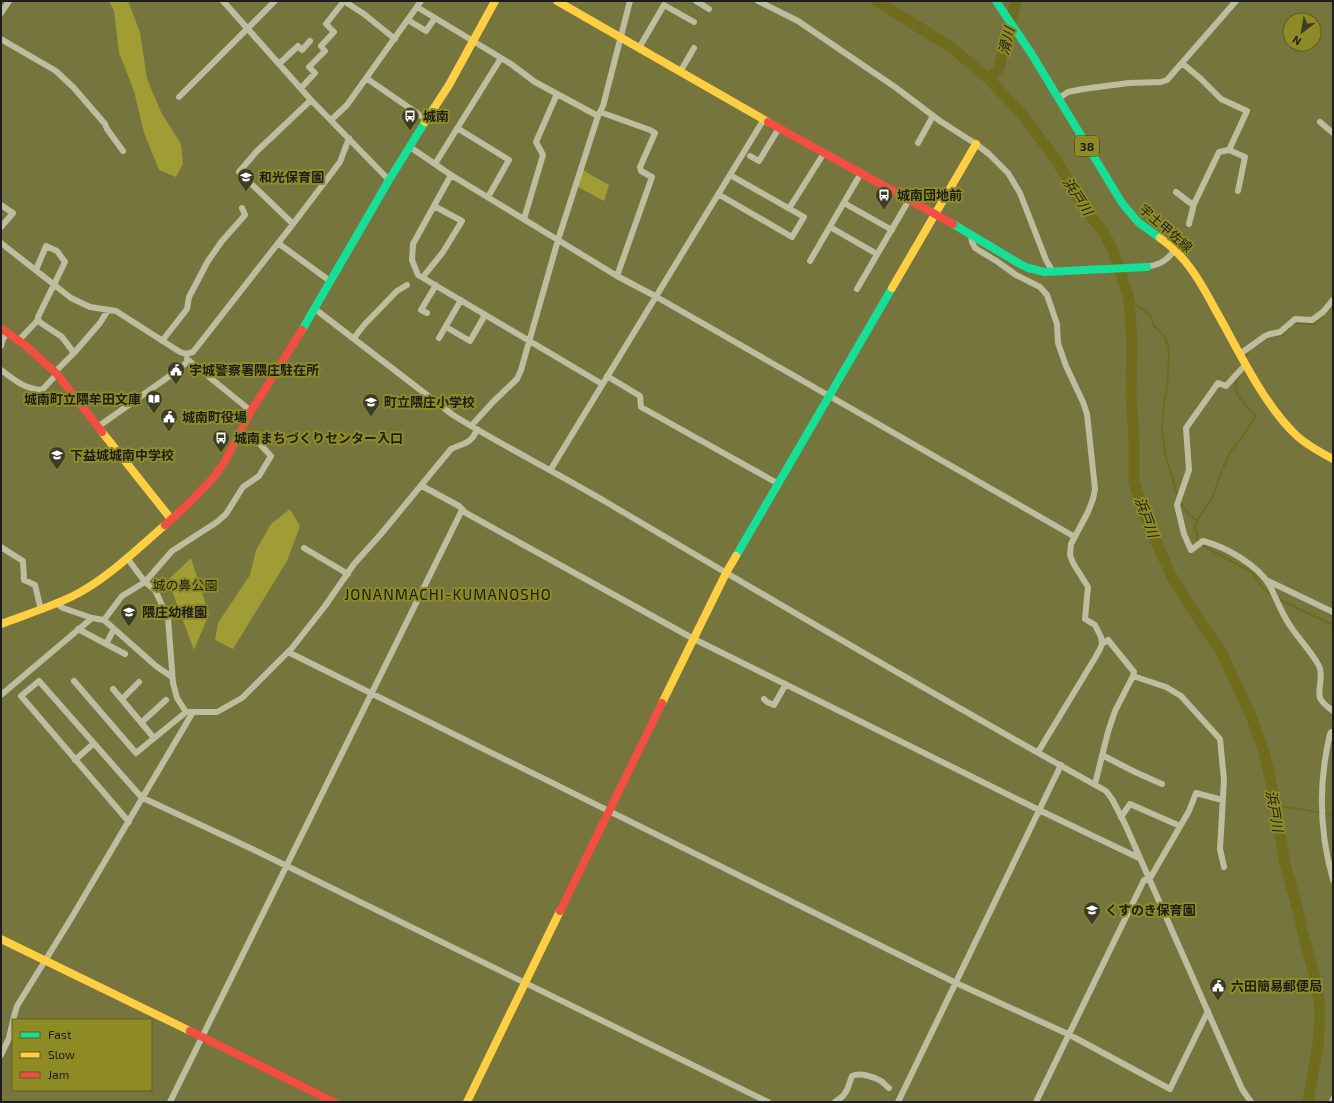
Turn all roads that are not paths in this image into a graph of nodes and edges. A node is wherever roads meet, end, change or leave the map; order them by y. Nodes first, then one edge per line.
1 (9, 1) edge
2 (223, 1) edge
3 (275, 1) edge
4 (344, 1) edge
5 (421, 1) edge
6 (495, 1) edge
7 (557, 1) edge
8 (630, 1) edge
9 (696, 1) edge
10 (758, 1) edge
11 (1236, 1) edge
12 (999, 2) edge
13 (662, 3) edge
14 (417, 7) junction
15 (710, 9) dead end
16 (1, 14) edge
17 (435, 18) junction
18 (408, 20) junction
19 (694, 22) dead end
20 (248, 28) junction
21 (620, 37) junction
22 (1, 39) edge
23 (395, 39) junction
24 (310, 41) dead end
25 (473, 42) junction
26 (639, 48) junction
27 (694, 48) dead end
28 (502, 58) junction
29 (279, 64) junction
30 (1182, 64) junction
31 (680, 72) junction
32 (366, 78) junction
33 (301, 88) junction
34 (558, 94) junction
35 (179, 97) dead end
36 (1059, 98) junction
37 (311, 100) junction
38 (599, 114) junction
39 (933, 116) junction
40 (764, 119) junction
41 (331, 120) junction
42 (427, 120) junction
43 (1320, 122) dead end
44 (457, 128) junction
45 (779, 128) junction
46 (1333, 133) edge
47 (348, 138) junction
48 (918, 143) dead end
49 (976, 144) junction
50 (410, 147) junction
51 (1229, 150) junction
52 (122, 151) dead end
53 (824, 153) junction
54 (750, 156) dead end
55 (435, 164) junction
56 (861, 173) junction
57 (730, 174) junction
58 (451, 175) junction
59 (389, 180) junction
60 (1238, 191) dead end
61 (1176, 192) dead end
62 (718, 194) junction
63 (488, 197) junction
64 (909, 200) junction
65 (844, 203) junction
66 (1, 205) edge
67 (434, 206) junction
68 (1193, 206) junction
69 (790, 207) junction
70 (242, 208) dead end
71 (935, 213) junction
72 (524, 219) junction
73 (293, 224) junction
74 (1189, 224) dead end
75 (1, 227) edge
76 (830, 227) junction
77 (892, 230) junction
78 (971, 236) junction
79 (558, 240) junction
80 (1, 243) edge
81 (278, 243) junction
82 (1176, 250) junction
83 (877, 254) junction
84 (810, 261) dead end
85 (1147, 266) joint
86 (36, 270) junction
87 (1055, 271) junction
88 (617, 276) junction
89 (422, 277) junction
90 (330, 281) junction
91 (54, 284) junction
92 (407, 285) dead end
93 (436, 285) junction
94 (857, 289) dead end
95 (656, 296) junction
96 (461, 300) junction
97 (1333, 300) edge
98 (315, 309) junction
99 (108, 310) junction
100 (427, 313) dead end
101 (486, 314) junction
102 (38, 320) junction
103 (446, 327) junction
104 (4, 330) edge
105 (354, 338) junction
106 (439, 338) dead end
107 (19, 340) junction
108 (530, 340) junction
109 (162, 341) junction
110 (1, 346) edge
111 (74, 353) junction
112 (186, 354) junction
113 (1240, 354) junction
114 (188, 362) junction
115 (1246, 364) junction
116 (1, 370) edge
117 (56, 373) junction
118 (607, 376) junction
119 (602, 384) junction
120 (829, 396) junction
121 (251, 411) junction
122 (99, 426) junction
123 (474, 427) junction
124 (240, 432) junction
125 (1333, 460) edge
126 (551, 469) junction
127 (777, 483) junction
128 (422, 486) junction
129 (462, 510) junction
130 (171, 519) junction
131 (1075, 537) junction
132 (1, 547) edge
133 (304, 548) dead end
134 (127, 558) junction
135 (726, 573) junction
136 (348, 574) junction
137 (1265, 579) junction
138 (145, 582) junction
139 (56, 603) junction
140 (41, 610) junction
141 (1333, 612) edge
142 (92, 618) junction
143 (104, 620) junction
144 (1, 624) edge
145 (78, 629) junction
146 (114, 629) junction
147 (694, 639) junction
148 (106, 644) junction
149 (1102, 644) junction
150 (288, 652) junction
151 (125, 654) dead end
152 (1133, 676) junction
153 (172, 677) junction
154 (74, 681) dead end
155 (139, 682) dead end
156 (786, 684) junction
157 (113, 689) dead end
158 (371, 694) junction
159 (1, 695) edge
160 (122, 699) junction
161 (764, 699) dead end
162 (166, 700) dead end
163 (1333, 711) edge
164 (186, 712) junction
165 (193, 712) junction
166 (142, 722) junction
167 (1333, 732) edge
168 (154, 738) junction
169 (93, 744) junction
170 (1038, 752) junction
171 (1102, 755) junction
172 (75, 760) junction
173 (1061, 765) junction
174 (1094, 784) junction
175 (1162, 784) dead end
176 (143, 799) junction
177 (1222, 800) junction
178 (1039, 810) junction
179 (609, 811) junction
180 (1121, 817) junction
181 (129, 822) junction
182 (1180, 826) junction
183 (1139, 858) junction
184 (286, 866) junction
185 (1224, 868) dead end
186 (1149, 880) junction
187 (1333, 880) edge
188 (1, 939) edge
189 (45, 961) junction
190 (525, 983) junction
191 (956, 983) junction
192 (1208, 1011) junction
193 (14, 1019) edge
194 (12, 1025) edge
195 (1068, 1034) junction
196 (202, 1038) junction
197 (1, 1055) edge
198 (889, 1088) dead end
199 (1333, 1099) edge
200 (170, 1102) edge
201 (334, 1102) edge
202 (467, 1102) edge
203 (768, 1102) edge
204 (835, 1102) edge
205 (898, 1102) edge
206 (1036, 1102) edge
207 (1251, 1102) edge
208 (1332, 1102) edge

1 - 16 street
2 - 20 street
3 - 20 street
4 - 23 street
4 - 33 street
5 - 14 street
6 - 25 street
7 - 21 street
8 - 21 street
9 - 15 street
10 - 39 street
11 - 30 street
12 - 36 street, 宇土甲佐線 / 38
13 - 19 street
13 - 26 street
14 - 17 street
14 - 18 street
17 - 18 street
17 - 25 street
18 - 23 street
20 - 29 street
20 - 35 street
21 - 26 street
21 - 38 street
22 - 52 street
23 - 32 street
24 - 29 street
25 - 28 street
25 - 42 street
26 - 31 street
27 - 31 street
28 - 34 street
28 - 44 street
29 - 33 street
30 - 36 street
30 - 51 street
31 - 40 street
32 - 41 street
32 - 42 street
33 - 37 street
34 - 38 street
34 - 72 street
36 - 82 street, 宇土甲佐線 / 38
37 - 41 street
37 - 73 street
38 - 79 street
38 - 88 street
39 - 48 street
39 - 49 street
40 - 45 street
40 - 57 street
41 - 47 street
42 - 50 street
43 - 46 street
44 - 55 street
44 - 63 street
45 - 53 street
45 - 54 street
47 - 59 street
47 - 73 street
49 - 71 street
49 - 87 street
50 - 55 street
50 - 59 street
51 - 60 street
51 - 68 street
53 - 56 street
53 - 69 street
55 - 58 street
56 - 64 street
56 - 65 street
57 - 62 street
57 - 69 street
58 - 63 street
58 - 67 street
59 - 90 street
61 - 68 street
62 - 69 street
62 - 95 street
63 - 72 street
64 - 71 street
64 - 77 street
65 - 76 street
65 - 77 street
66 - 75 street
67 - 89 street
67 - 89 street
68 - 74 street
70 - 109 street
71 - 78 street
71 - 120 street
72 - 79 street
73 - 81 street
76 - 83 street
76 - 84 street
77 - 83 street
78 - 87 street
78 - 131 street
79 - 88 street
79 - 108 street
80 - 86 street
81 - 90 street
81 - 112 street
82 - 85 street
82 - 113 street, 宇土甲佐線 / 38
83 - 94 street
85 - 87 street
86 - 91 street
86 - 91 street
88 - 95 street
89 - 93 street
90 - 98 street
91 - 99 street
91 - 102 street
92 - 105 street
93 - 96 street
93 - 100 street
95 - 118 street
95 - 120 street
96 - 101 street
96 - 103 street
97 - 113 street
98 - 105 street
98 - 121 street
99 - 109 street
99 - 111 street
101 - 103 street
101 - 108 street
102 - 107 street
102 - 111 street
103 - 106 street
104 - 107 street
104 - 110 street
105 - 123 street
107 - 117 street
108 - 119 street
108 - 123 street
109 - 112 street
111 - 117 street
112 - 114 street
113 - 115 street, 宇土甲佐線 / 38
114 - 121 street
114 - 122 street
115 - 125 street, 宇土甲佐線 / 38
115 - 137 street
116 - 117 street
117 - 122 street
118 - 119 street
118 - 127 street
119 - 126 street
120 - 127 street
120 - 131 street
121 - 124 street
122 - 130 street
123 - 126 street
123 - 128 street
124 - 130 street
124 - 138 street
126 - 135 street
127 - 135 street
128 - 129 street
128 - 136 street
129 - 147 street
129 - 158 street
130 - 134 street
131 - 149 street
132 - 140 street
133 - 136 street
134 - 138 street
134 - 139 street
135 - 147 street
135 - 170 street
136 - 150 street
137 - 141 street
137 - 163 street
138 - 143 street
138 - 153 street
139 - 140 street
139 - 142 street
140 - 144 street
142 - 143 street
142 - 145 street
143 - 146 street
145 - 148 street
145 - 159 street
146 - 148 street
146 - 153 street
147 - 156 street
147 - 179 street
148 - 151 street
149 - 152 street
149 - 170 street
150 - 158 street
150 - 165 street
152 - 171 street
152 - 177 street
153 - 164 street
154 - 168 street
155 - 160 street
156 - 161 street
156 - 178 street
157 - 160 street
158 - 179 street
158 - 184 street
160 - 166 street
162 - 166 street
164 - 165 street
164 - 168 street
165 - 176 street
166 - 168 street
167 - 187 street
169 - 172 street
169 - 172 street
169 - 176 street
170 - 173 street
171 - 174 street
171 - 175 street
172 - 181 street
173 - 174 street
173 - 178 street
174 - 180 street
176 - 181 street
176 - 184 street
177 - 182 street
177 - 185 street
178 - 183 street
178 - 191 street
179 - 190 street
179 - 191 street
180 - 182 street
180 - 183 street
181 - 189 street
182 - 186 street
183 - 186 street
184 - 190 street
184 - 196 street
186 - 192 street
186 - 195 street
188 - 189 street
189 - 193 street
189 - 196 street
190 - 202 street
190 - 203 street
191 - 195 street
191 - 205 street
192 - 195 street
192 - 207 street
194 - 197 street
195 - 206 street
196 - 200 street
196 - 201 street
198 - 204 street
199 - 208 street

